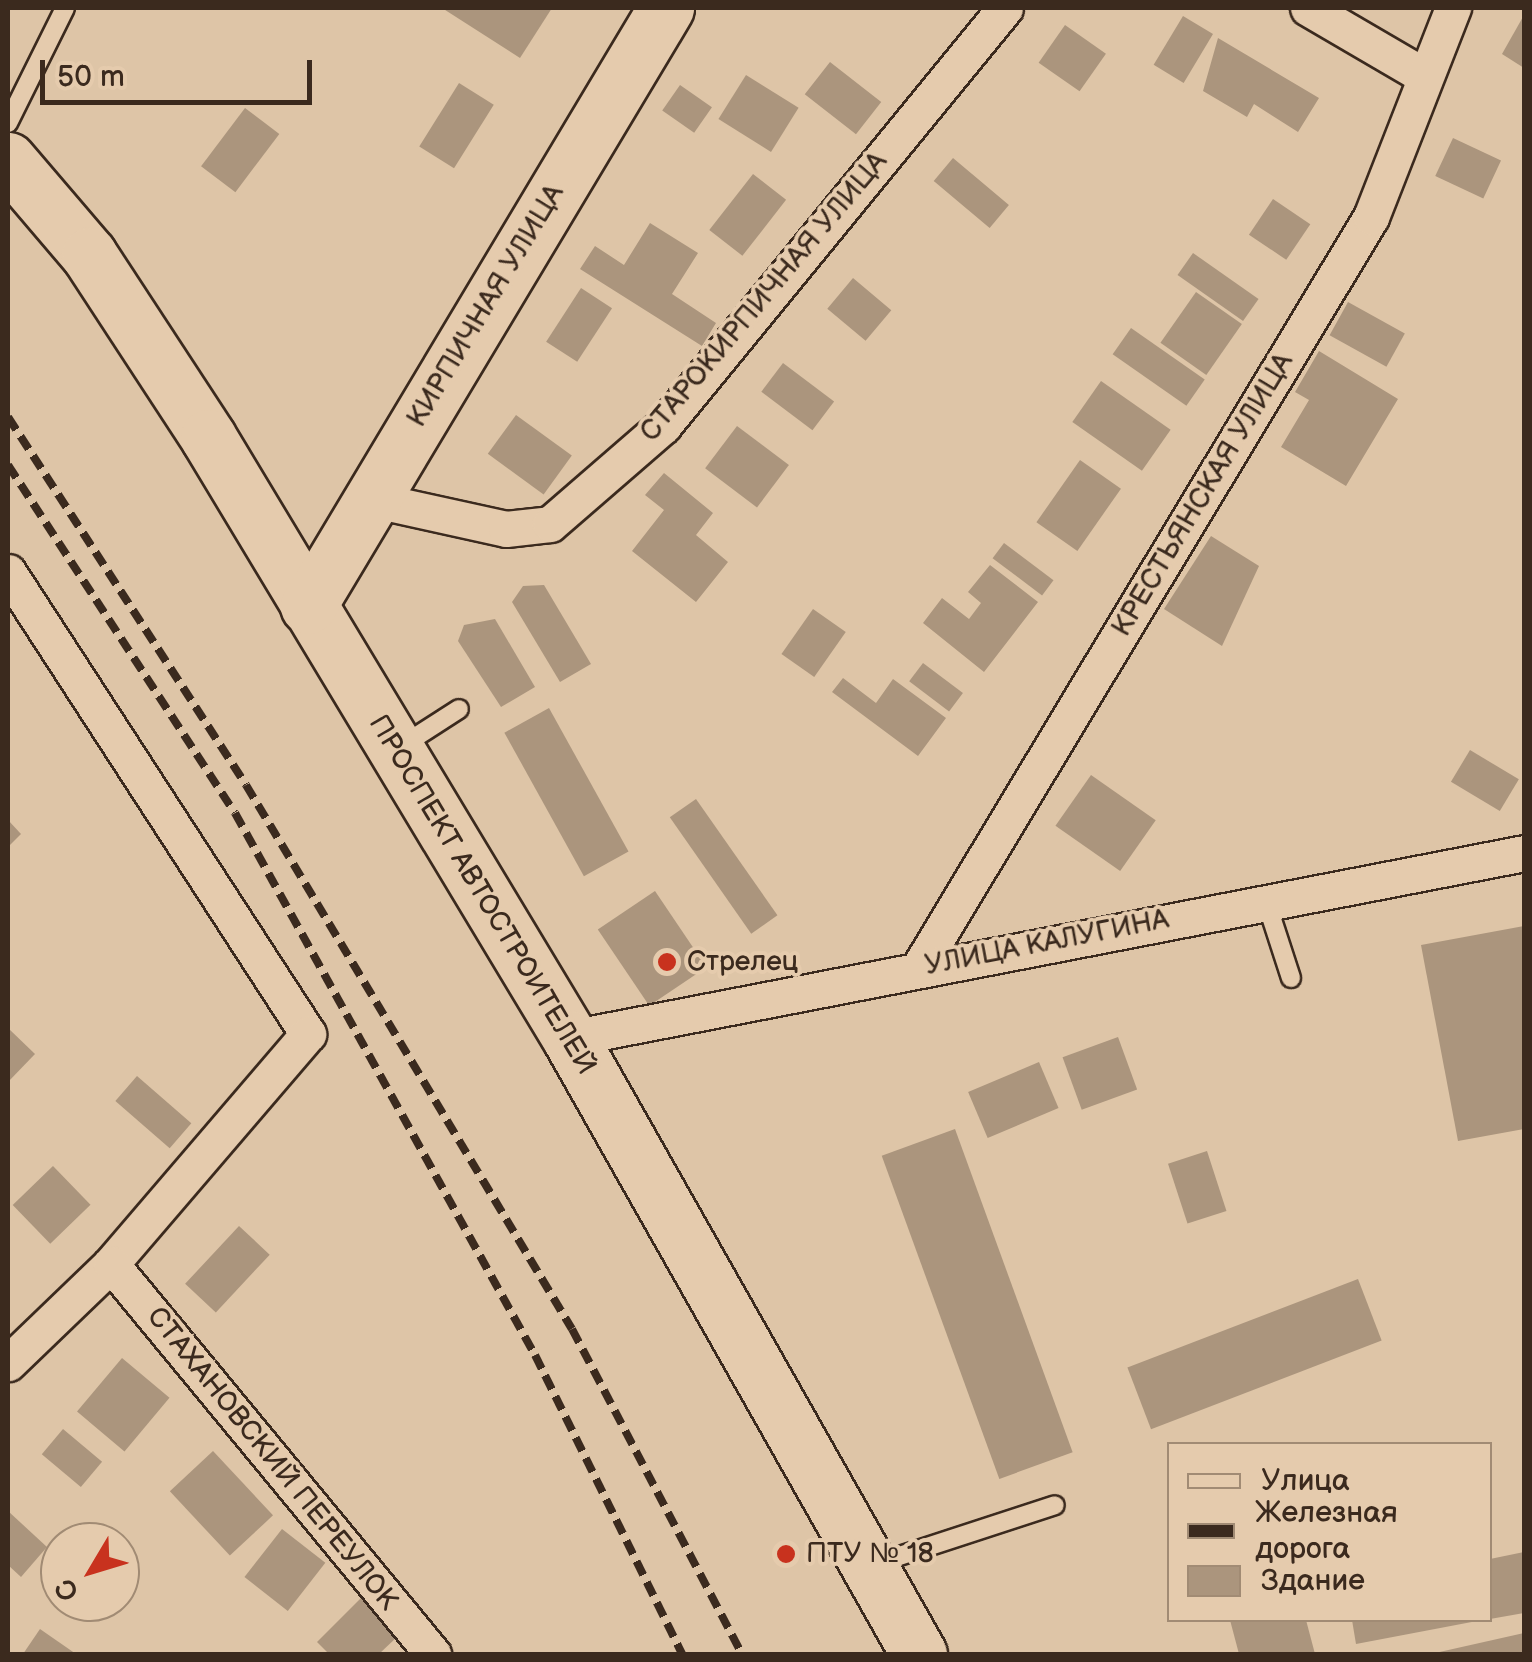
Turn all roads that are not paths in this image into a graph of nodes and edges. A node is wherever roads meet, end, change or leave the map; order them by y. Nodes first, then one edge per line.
1 (66, 8) edge
2 (666, 8) edge
3 (1005, 8) edge
4 (1308, 8) edge
5 (1453, 8) edge
6 (1421, 74) junction
7 (8, 122) edge
8 (8, 160) edge
9 (370, 499) junction
10 (8, 572) edge
11 (308, 606) junction
12 (458, 709) dead end
13 (395, 750) junction
14 (1524, 853) edge
15 (1266, 902) junction
16 (920, 966) junction
17 (1291, 978) dead end
18 (570, 1038) junction
19 (112, 1264) junction
20 (8, 1364) edge
21 (1055, 1504) dead end
22 (868, 1566) junction
23 (433, 1654) edge
24 (919, 1654) edge

1 - 7 lane
2 - 9 highway, КИРПИЧНАЯ УЛИЦА
3 - 9 street, СТАРОКИРПИЧНАЯ УЛИЦА
4 - 6 street
5 - 6 street, КРЕСТЬЯНСКАЯ УЛИЦА
6 - 16 street, КРЕСТЬЯНСКАЯ УЛИЦА
8 - 11 highway, ПРОСПЕКТ АВТОСТРОИТЕЛЕЙ
9 - 11 highway, КИРПИЧНАЯ УЛИЦА
10 - 19 street
11 - 13 highway, ПРОСПЕКТ АВТОСТРОИТЕЛЕЙ
12 - 13 lane
13 - 18 highway, ПРОСПЕКТ АВТОСТРОИТЕЛЕЙ
14 - 15 street, УЛИЦА КАЛУГИНА
15 - 16 street, УЛИЦА КАЛУГИНА
15 - 17 lane
16 - 18 street, УЛИЦА КАЛУГИНА
18 - 22 highway, ПРОСПЕКТ АВТОСТРОИТЕЛЕЙ
19 - 20 street
19 - 23 street, СТАХАНОВСКИЙ ПЕРЕУЛОК
21 - 22 lane
22 - 24 highway, ПРОСПЕКТ АВТОСТРОИТЕЛЕЙ

